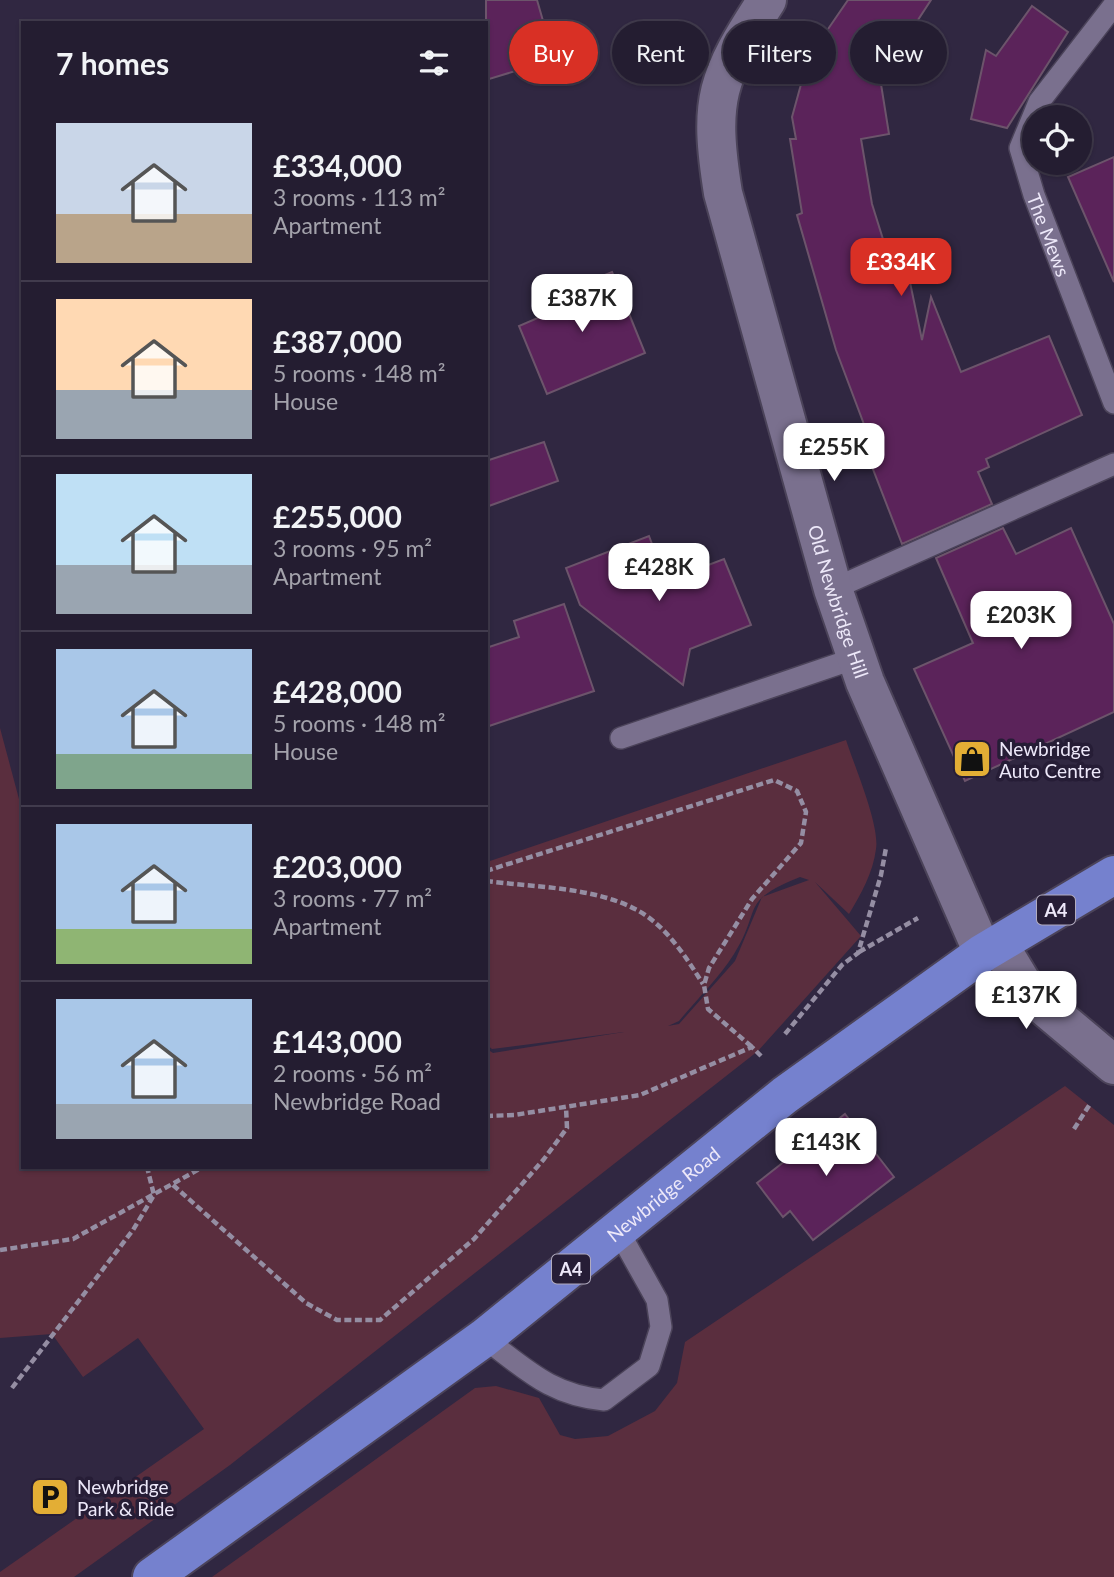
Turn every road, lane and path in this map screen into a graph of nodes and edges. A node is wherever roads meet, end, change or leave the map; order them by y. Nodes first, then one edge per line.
1 (767, 0) edge
2 (1114, 5) edge
3 (1114, 403) edge
4 (1114, 464) edge
5 (833, 589) junction
6 (856, 658) junction
7 (621, 738) dead end
8 (909, 787) junction
9 (488, 870) edge
10 (1114, 875) edge
11 (488, 881) edge
12 (956, 896) junction
13 (991, 949) junction
14 (858, 953) junction
15 (704, 985) junction
16 (778, 1041) dead end
17 (752, 1047) junction
18 (770, 1049) dead end
19 (762, 1057) junction
20 (1114, 1065) edge
21 (785, 1095) junction
22 (566, 1107) junction
23 (488, 1116) edge
24 (148, 1169) edge
25 (200, 1169) edge
26 (173, 1185) junction
27 (154, 1195) junction
28 (619, 1232) junction
29 (0, 1250) edge
30 (484, 1338) junction
31 (12, 1388) dead end
32 (152, 1577) edge

1 - 5 street, Old Newbridge Hill
2 - 3 lane, The Mews
4 - 5 lane
5 - 6 street, Old Newbridge Hill
6 - 7 lane
6 - 8 street, Old Newbridge Hill
8 - 12 street, Old Newbridge Hill
8 - 14 path
9 - 15 path
10 - 13 main road, Newbridge Road / A4
11 - 15 path
12 - 13 street, Old Newbridge Hill
12 - 14 path
13 - 20 street, Old Newbridge Hill
13 - 21 main road, Newbridge Road / A4
14 - 16 path
15 - 17 path
17 - 19 path
17 - 22 path
18 - 19 path
19 - 21 path
21 - 28 main road, Newbridge Road / A4
22 - 23 path
22 - 26 path
24 - 27 path
25 - 26 path
26 - 27 path
27 - 29 path
27 - 31 path
28 - 30 main road, Newbridge Road / A4
28 - 30 lane
30 - 32 main road, Newbridge Road / A4

